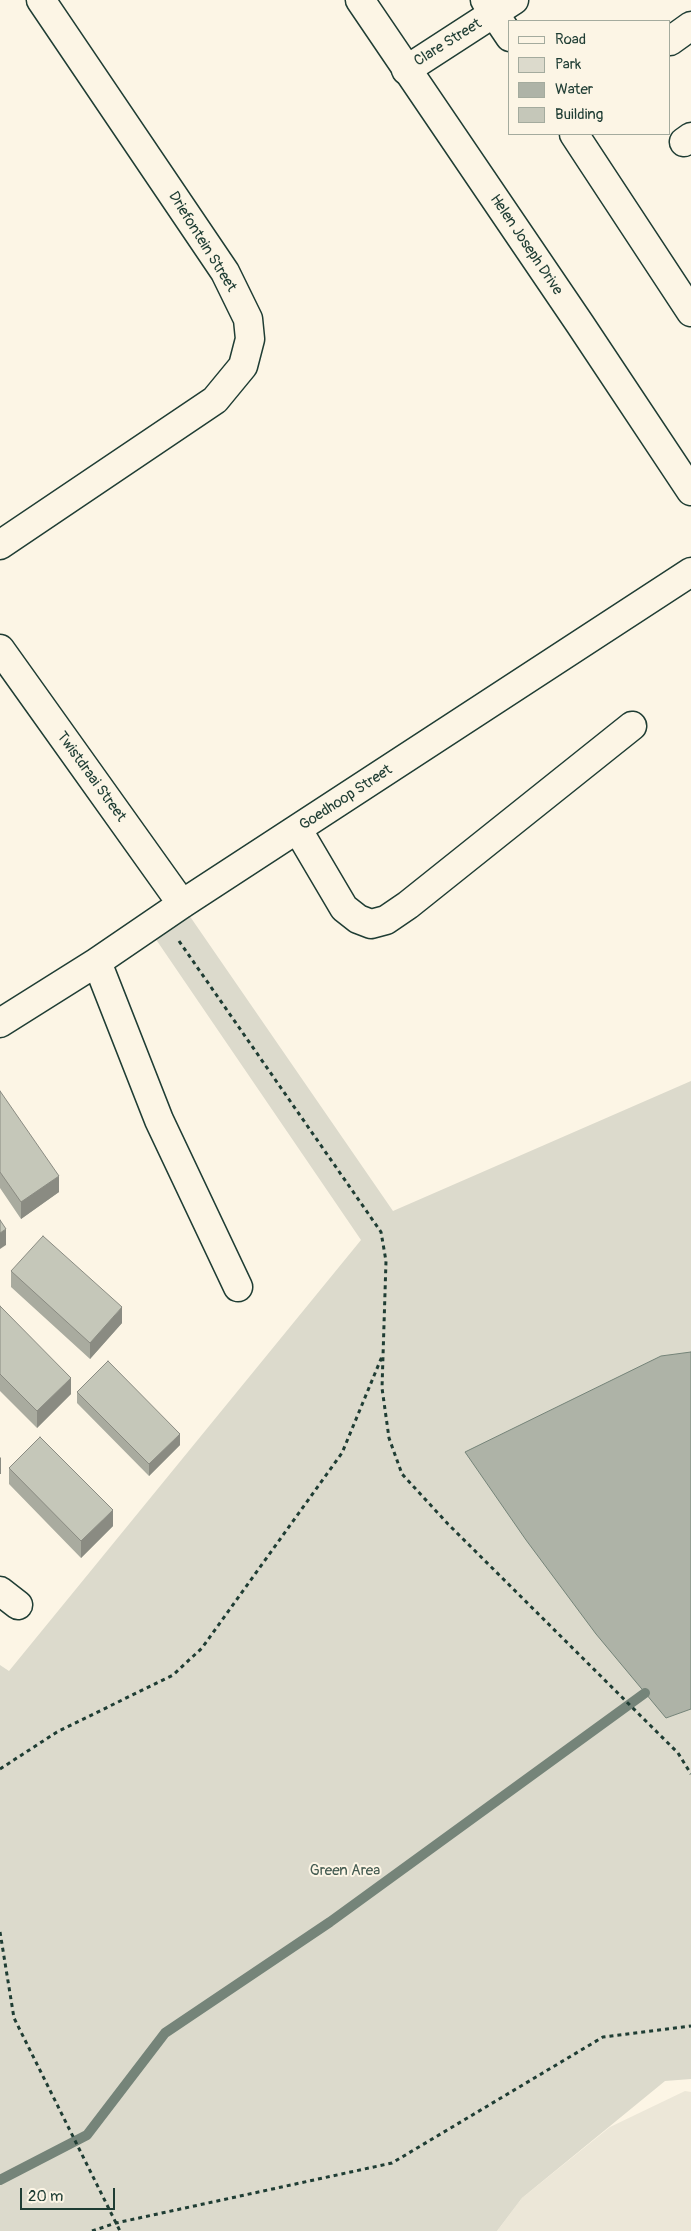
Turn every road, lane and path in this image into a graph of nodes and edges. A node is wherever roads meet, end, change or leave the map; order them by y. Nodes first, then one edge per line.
1 (40, 0) edge
2 (360, 0) edge
3 (498, 5) edge
4 (691, 26) edge
5 (508, 32) edge
6 (671, 40) edge
7 (406, 70) junction
8 (575, 135) edge
9 (691, 312) edge
10 (691, 491) edge
11 (0, 545) edge
12 (691, 572) edge
13 (0, 649) edge
14 (632, 726) dead end
15 (298, 830) junction
16 (172, 911) junction
17 (97, 962) junction
18 (0, 1023) edge
19 (238, 1287) dead end
20 (384, 1351) junction
21 (0, 1769) edge
22 (691, 1774) edge
23 (0, 1932) edge
24 (691, 2026) edge
25 (116, 2223) junction
26 (92, 2231) edge
27 (120, 2231) edge

1 - 11 street, Driefontein Street
2 - 7 street, Helen Joseph Drive
3 - 5 street
3 - 7 street, Clare Street
4 - 6 street
7 - 10 street, Helen Joseph Drive
8 - 9 street
12 - 15 street, Goedhoop Street
13 - 16 street, Twistdraai Street
14 - 15 street
15 - 16 street, Goedhoop Street
16 - 17 street, Goedhoop Street
16 - 20 path
17 - 18 street, Goedhoop Street
17 - 19 street
20 - 21 path
20 - 22 path
23 - 25 path
24 - 25 path
25 - 26 path
25 - 27 path

